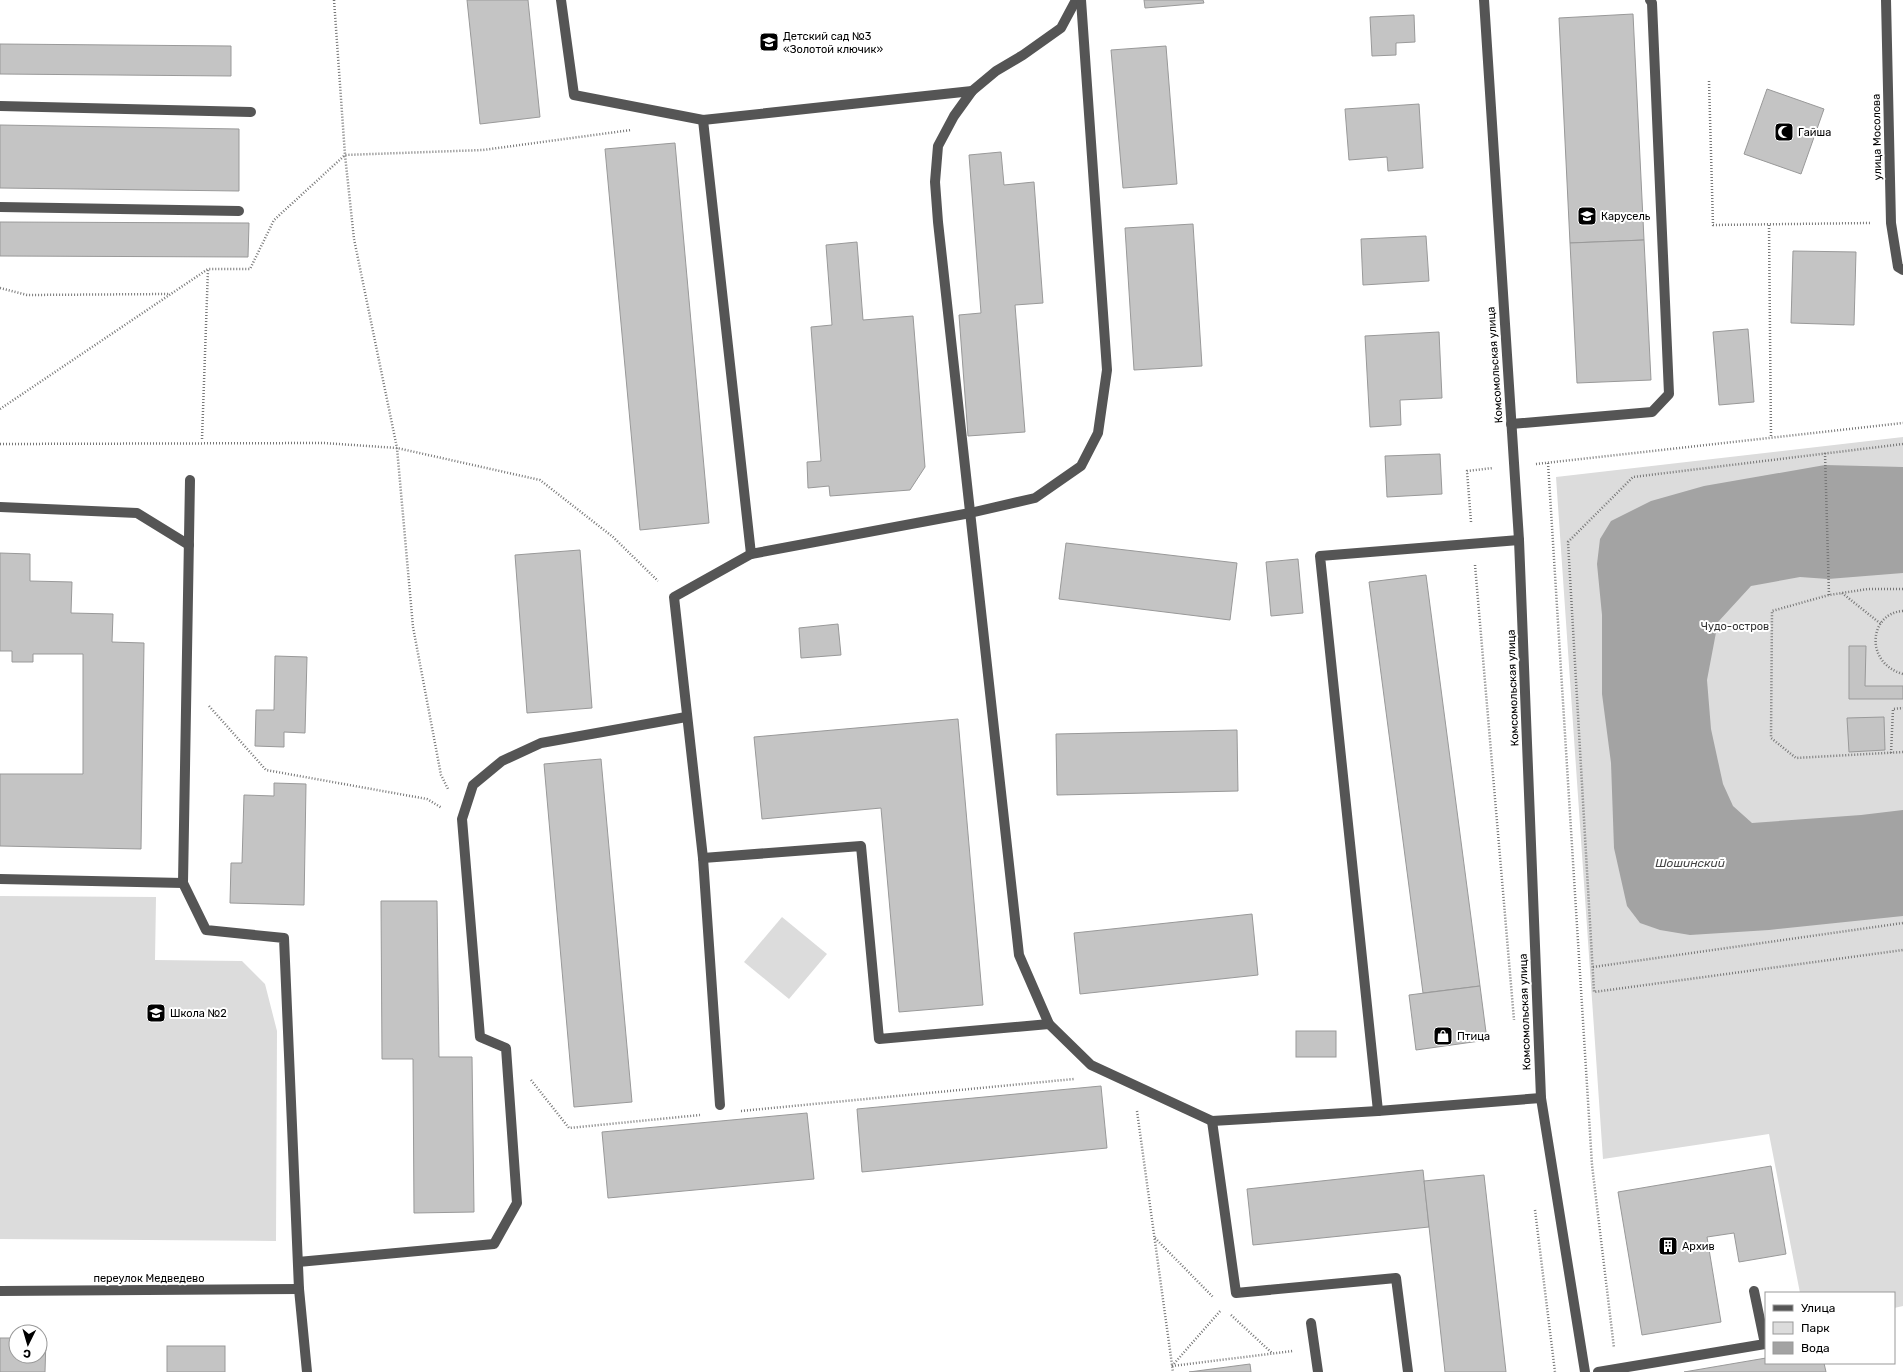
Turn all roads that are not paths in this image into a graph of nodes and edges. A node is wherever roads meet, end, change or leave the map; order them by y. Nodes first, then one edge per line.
1 (561, 0) edge
2 (1076, 0) edge
3 (1081, 0) edge
4 (1484, 0) edge
5 (1650, 0) edge
6 (1886, 0) edge
7 (972, 91) junction
8 (0, 106) edge
9 (251, 112) dead end
10 (703, 120) junction
11 (0, 207) edge
12 (239, 212) dead end
13 (1903, 270) edge
14 (1511, 424) junction
15 (190, 480) dead end
16 (0, 507) edge
17 (970, 513) junction
18 (1519, 540) junction
19 (189, 545) junction
20 (751, 554) junction
21 (686, 717) junction
22 (703, 858) junction
23 (0, 879) edge
24 (183, 882) junction
25 (1049, 1024) junction
26 (1541, 1098) junction
27 (720, 1106) dead end
28 (1378, 1111) junction
29 (1212, 1121) junction
30 (298, 1262) junction
31 (299, 1289) junction
32 (0, 1291) edge
33 (1754, 1291) dead end
34 (1311, 1323) dead end
35 (307, 1372) edge
36 (1318, 1372) edge
37 (1408, 1372) edge
38 (1585, 1372) edge
39 (1598, 1372) edge

1 - 10 street
2 - 7 street
3 - 17 street
4 - 14 street, Комсомольская улица
5 - 14 street
6 - 13 street, улица Мосолова
7 - 10 street
7 - 17 street
8 - 9 street
10 - 20 street
11 - 12 street
14 - 18 street, Комсомольская улица
15 - 19 street
16 - 19 street
17 - 20 street
17 - 25 street
18 - 26 street, Комсомольская улица
18 - 28 street
19 - 24 street
20 - 21 street
21 - 22 street
21 - 30 street
22 - 25 street
22 - 27 street
23 - 24 street
24 - 30 street
25 - 29 street
26 - 28 street
26 - 38 street, Комсомольская улица
28 - 29 street
29 - 37 street
30 - 31 street
31 - 32 street, переулок Медведево
31 - 35 street
33 - 39 street
34 - 36 street

